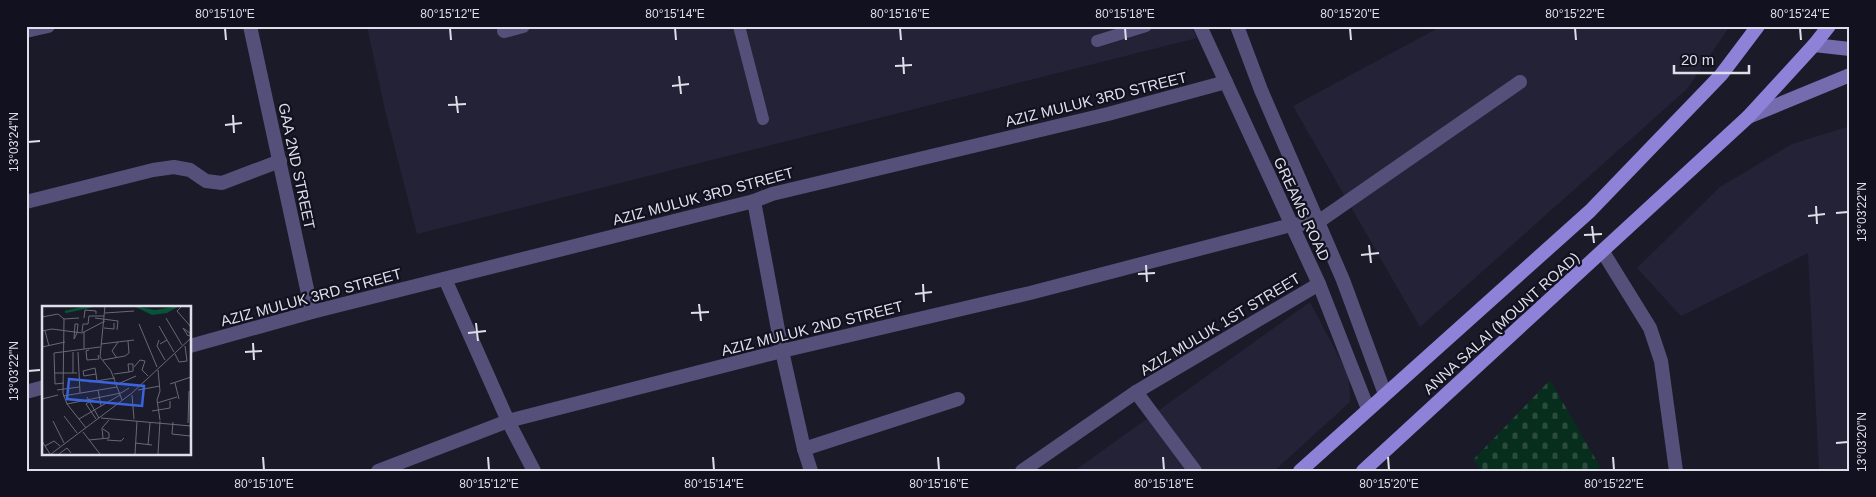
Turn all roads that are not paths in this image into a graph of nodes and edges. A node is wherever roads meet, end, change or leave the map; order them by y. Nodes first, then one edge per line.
1 (48, 26) edge
2 (250, 26) edge
3 (523, 26) edge
4 (739, 26) edge
5 (1146, 26) edge
6 (1200, 26) edge
7 (1237, 26) edge
8 (1758, 26) edge
9 (1829, 26) edge
10 (26, 31) edge
11 (504, 31) dead end
12 (1097, 41) dead end
13 (1814, 45) junction
14 (1850, 49) edge
15 (1850, 75) edge
16 (1226, 82) junction
17 (1520, 82) dead end
18 (1748, 117) junction
19 (763, 119) dead end
20 (280, 162) junction
21 (754, 200) junction
22 (26, 202) edge
23 (1318, 222) junction
24 (1292, 225) junction
25 (1603, 252) junction
26 (445, 279) junction
27 (1319, 284) junction
28 (312, 312) junction
29 (191, 346) edge
30 (782, 350) junction
31 (42, 388) edge
32 (26, 392) edge
33 (1136, 392) junction
34 (1385, 394) junction
35 (958, 399) dead end
36 (1368, 409) junction
37 (508, 421) junction
38 (804, 449) junction
39 (378, 471) edge
40 (534, 471) edge
41 (811, 471) edge
42 (1022, 471) edge
43 (1195, 471) edge
44 (1300, 471) edge
45 (1363, 471) edge
46 (1676, 471) edge

1 - 10 street
2 - 20 street, GAA 2ND STREET
3 - 11 street
4 - 19 lane
5 - 12 lane
6 - 16 street, GREAMS ROAD
7 - 23 street, GREAMS ROAD
8 - 34 main road, ANNA SALAI (MOUNT ROAD)
9 - 13 main road, ANNA SALAI (MOUNT ROAD)
13 - 14 main road
13 - 18 main road, ANNA SALAI (MOUNT ROAD)
15 - 18 main road
16 - 21 street, AZIZ MULUK 3RD STREET
16 - 24 street, GREAMS ROAD
17 - 23 street
18 - 25 main road, ANNA SALAI (MOUNT ROAD)
20 - 22 street
20 - 28 street, GAA 2ND STREET
21 - 26 street, AZIZ MULUK 3RD STREET
21 - 30 street
23 - 24 street, AZIZ MULUK 2ND STREET
23 - 34 street, GREAMS ROAD
24 - 27 street, GREAMS ROAD
24 - 30 street, AZIZ MULUK 2ND STREET
25 - 45 main road, ANNA SALAI (MOUNT ROAD)
25 - 46 street
26 - 28 street, AZIZ MULUK 3RD STREET
26 - 37 street
27 - 33 street, AZIZ MULUK 1ST STREET
27 - 36 street, GREAMS ROAD
28 - 29 street, AZIZ MULUK 3RD STREET
30 - 37 street, AZIZ MULUK 2ND STREET
30 - 38 street
31 - 32 street
33 - 42 street, AZIZ MULUK 1ST STREET
33 - 43 street, AZIZ MULUK 1ST STREET
34 - 36 main road, ANNA SALAI (MOUNT ROAD)
35 - 38 street
36 - 44 main road, ANNA SALAI (MOUNT ROAD)
37 - 39 street, AZIZ MULUK 2ND STREET
37 - 40 street
38 - 41 street

